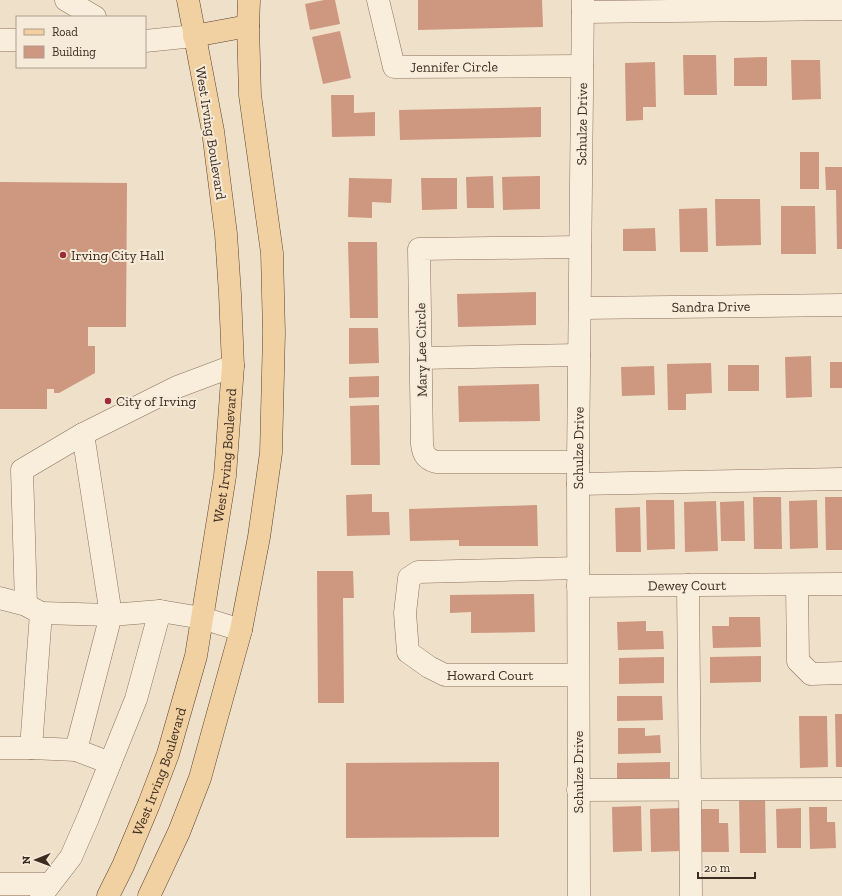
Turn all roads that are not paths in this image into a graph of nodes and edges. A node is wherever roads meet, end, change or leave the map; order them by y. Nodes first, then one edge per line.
1 (66, 0) edge
2 (188, 0) edge
3 (249, 0) edge
4 (378, 0) edge
5 (583, 6) edge
6 (842, 9) edge
7 (94, 16) edge
8 (248, 26) junction
9 (194, 36) junction
10 (0, 40) edge
11 (16, 40) edge
12 (146, 41) edge
13 (582, 66) junction
14 (580, 247) junction
15 (842, 305) edge
16 (580, 308) junction
17 (579, 355) junction
18 (421, 358) junction
19 (233, 366) junction
20 (83, 434) junction
21 (578, 462) junction
22 (842, 479) edge
23 (578, 484) junction
24 (578, 577) junction
25 (842, 584) edge
26 (688, 585) junction
27 (797, 585) junction
28 (0, 598) edge
29 (34, 609) junction
30 (160, 611) junction
31 (111, 615) junction
32 (202, 618) junction
33 (241, 630) junction
34 (408, 652) joint
35 (842, 673) edge
36 (578, 675) junction
37 (0, 748) edge
38 (31, 748) junction
39 (76, 750) junction
40 (110, 763) junction
41 (842, 789) edge
42 (578, 790) junction
43 (690, 790) junction
44 (0, 884) edge
45 (45, 890) edge
46 (108, 896) edge
47 (149, 896) edge
48 (578, 896) edge
49 (691, 896) edge

1 - 7 street
2 - 9 main road, West Irving Boulevard
3 - 8 main road
4 - 13 street, Jennifer Circle
5 - 6 street
5 - 13 street, Schulze Drive
8 - 9 main road
8 - 33 main road
9 - 12 street
9 - 19 main road, West Irving Boulevard
10 - 11 street
13 - 14 street, Schulze Drive
14 - 16 street, Schulze Drive
14 - 18 street, Mary Lee Circle
15 - 16 street, Sandra Drive
16 - 17 street, Schulze Drive
17 - 18 street
17 - 21 street, Schulze Drive
18 - 21 street, Mary Lee Circle
19 - 20 street
19 - 32 main road, West Irving Boulevard
20 - 29 street
20 - 31 street
21 - 23 street, Schulze Drive
22 - 23 street
23 - 24 street, Schulze Drive
24 - 26 street, Dewey Court
24 - 34 street, Dewey Court
24 - 36 street, Schulze Drive
25 - 27 street, Dewey Court
26 - 27 street, Dewey Court
26 - 43 street
27 - 35 street
28 - 29 street
29 - 31 street
29 - 38 street
30 - 31 street
30 - 32 street
30 - 40 street
31 - 39 street
32 - 33 street
32 - 46 main road, West Irving Boulevard
33 - 47 main road
34 - 36 street, Howard Court
36 - 42 street, Schulze Drive
37 - 38 street
38 - 39 street
39 - 40 street
40 - 45 street
41 - 43 street
42 - 43 street
42 - 48 street, Schulze Drive
43 - 49 street
44 - 45 street

